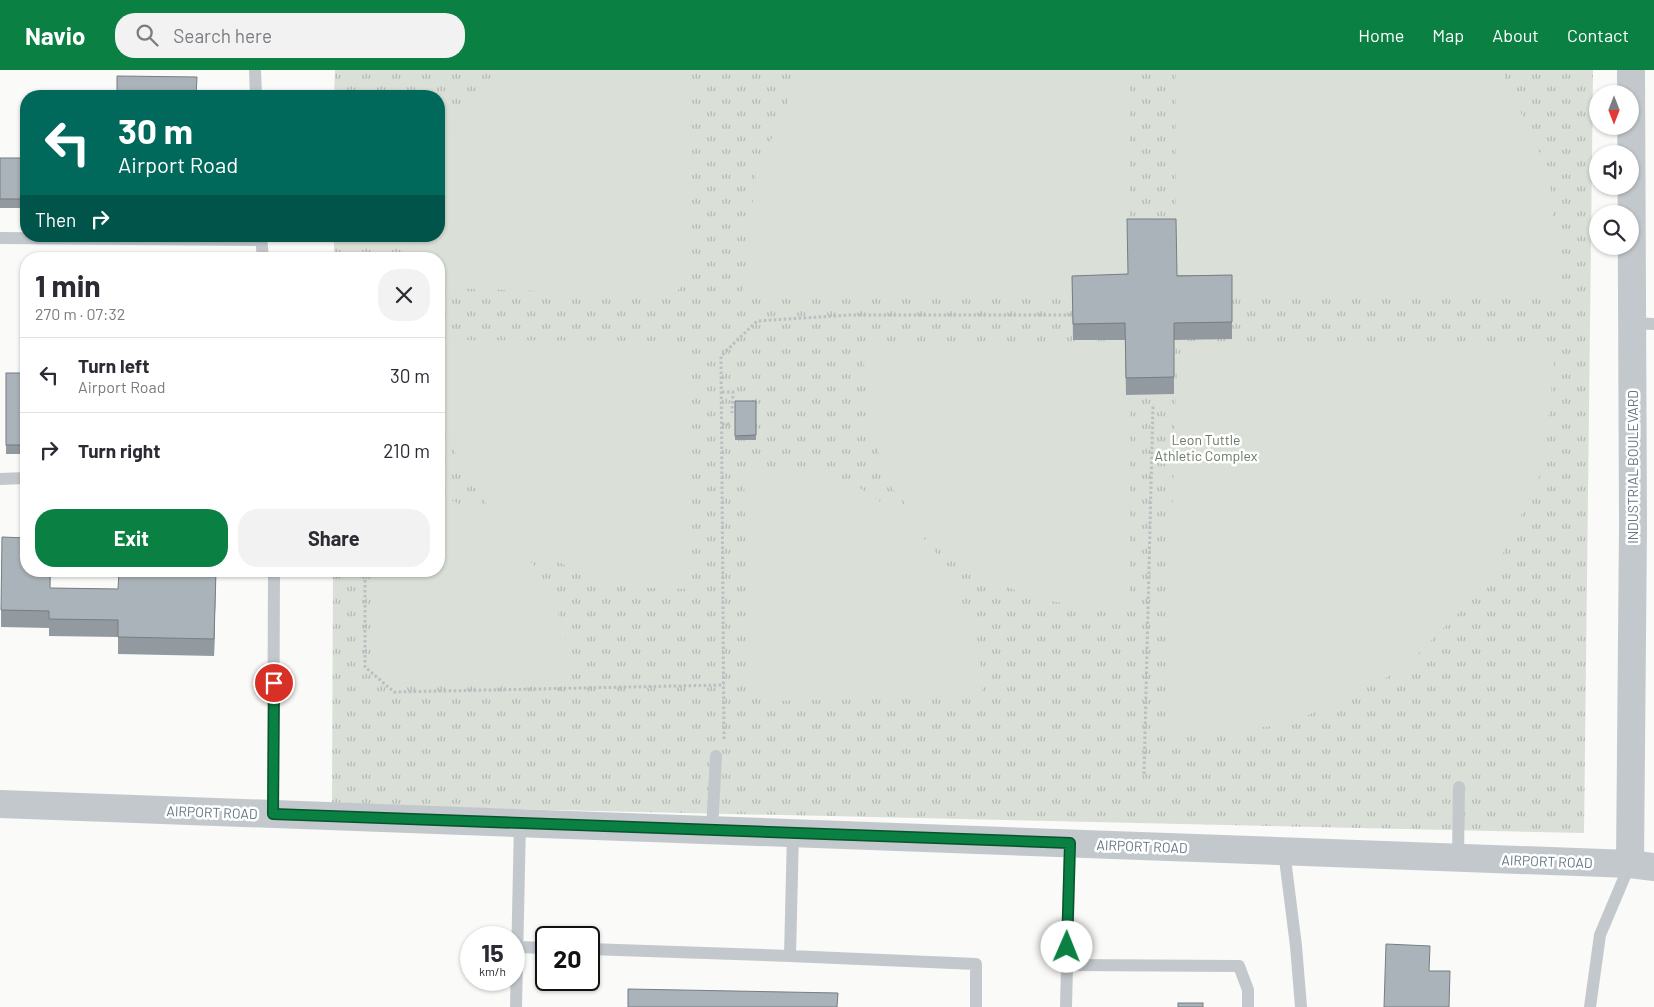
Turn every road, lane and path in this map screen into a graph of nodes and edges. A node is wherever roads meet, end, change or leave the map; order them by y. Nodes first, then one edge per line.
1 (256, 70) edge
2 (1630, 70) edge
3 (256, 90) edge
4 (0, 238) edge
5 (20, 238) edge
6 (1072, 316) edge
7 (1643, 323) edge
8 (722, 392) junction
9 (1153, 404) dead end
10 (732, 413) dead end
11 (722, 424) junction
12 (732, 424) dead end
13 (20, 478) edge
14 (0, 479) edge
15 (274, 577) edge
16 (365, 580) dead end
17 (724, 685) junction
18 (720, 752) joint
19 (1144, 774) dead end
20 (1459, 787) dead end
21 (0, 804) edge
22 (273, 814) junction
23 (520, 823) junction
24 (712, 830) junction
25 (793, 833) junction
26 (1070, 843) junction
27 (1284, 851) junction
28 (1458, 858) junction
29 (1642, 865) edge
30 (518, 926) edge
31 (600, 949) edge
32 (790, 956) junction
33 (1067, 965) junction
34 (517, 991) edge
35 (516, 1007) edge
36 (976, 1007) edge
37 (1066, 1007) edge
38 (1248, 1007) edge
39 (1301, 1007) edge
40 (1590, 1007) edge

1 - 3 lane
2 - 7 street, INDUSTRIAL BOULEVARD
4 - 5 lane
6 - 8 path
7 - 29 street, INDUSTRIAL BOULEVARD
8 - 10 path
8 - 11 path
9 - 19 path
11 - 12 path
11 - 17 path
13 - 14 lane
15 - 22 lane
16 - 17 path
17 - 18 path
18 - 24 lane
20 - 28 lane
21 - 22 street, AIRPORT ROAD
22 - 23 street, AIRPORT ROAD
23 - 24 street, AIRPORT ROAD
23 - 30 lane
24 - 25 street, AIRPORT ROAD
25 - 26 street, AIRPORT ROAD
25 - 32 lane
26 - 27 street, AIRPORT ROAD
26 - 33 lane
27 - 28 street, AIRPORT ROAD
27 - 39 lane
28 - 29 street, AIRPORT ROAD
29 - 40 lane
31 - 32 lane
32 - 36 lane
33 - 37 lane
33 - 38 lane
34 - 35 lane

